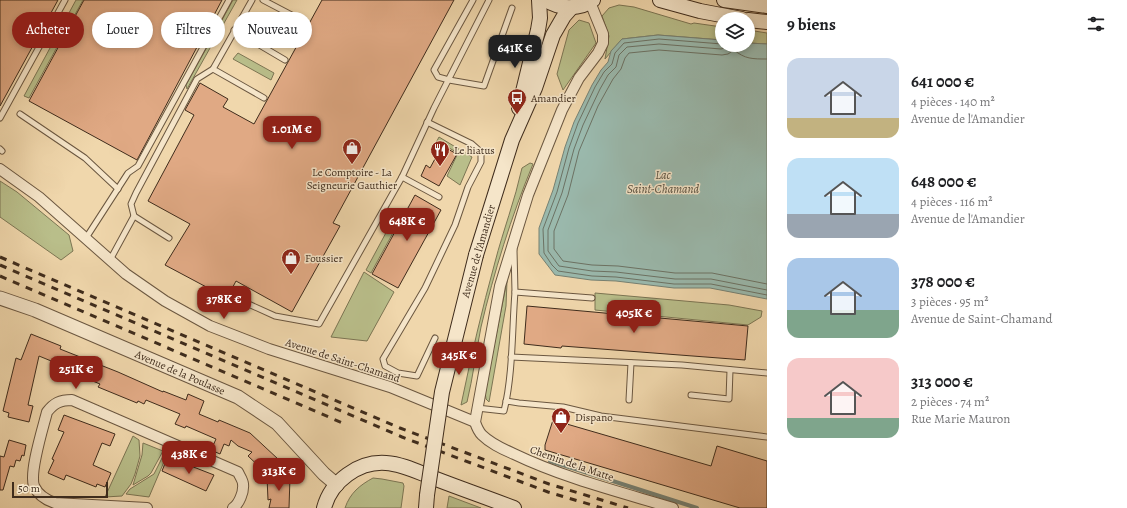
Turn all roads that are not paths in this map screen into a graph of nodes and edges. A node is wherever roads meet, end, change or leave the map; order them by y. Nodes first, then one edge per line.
1 (65, 0) edge
2 (229, 0) edge
3 (252, 0) edge
4 (263, 0) edge
5 (473, 0) edge
6 (489, 0) edge
7 (539, 0) edge
8 (546, 0) edge
9 (660, 0) edge
10 (728, 0) edge
11 (592, 1) edge
12 (767, 6) edge
13 (572, 7) junction
14 (512, 8) dead end
15 (245, 12) edge
16 (286, 12) edge
17 (715, 14) edge
18 (755, 21) edge
19 (767, 22) edge
20 (233, 32) edge
21 (265, 48) edge
22 (285, 60) dead end
23 (213, 69) junction
24 (449, 80) junction
25 (264, 98) dead end
26 (20, 114) dead end
27 (0, 118) edge
28 (427, 122) junction
29 (512, 140) junction
30 (0, 169) edge
31 (402, 177) junction
32 (118, 189) junction
33 (439, 197) dead end
34 (134, 216) junction
35 (86, 238) junction
36 (170, 238) dead end
37 (514, 239) junction
38 (110, 260) junction
39 (515, 292) junction
40 (0, 298) edge
41 (592, 298) dead end
42 (244, 302) dead end
43 (434, 338) dead end
44 (511, 357) junction
45 (631, 363) junction
46 (730, 370) junction
47 (767, 373) edge
48 (691, 395) dead end
49 (629, 400) dead end
50 (506, 401) junction
51 (477, 408) junction
52 (475, 422) junction
53 (767, 437) edge
54 (337, 484) junction
55 (129, 507) edge
56 (148, 508) edge
57 (232, 508) edge
58 (324, 508) edge
59 (426, 508) edge
60 (514, 508) edge
61 (673, 508) edge

1 - 27 lane
2 - 32 lane
3 - 15 lane
4 - 16 lane
5 - 24 lane
6 - 24 lane
7 - 29 main road
8 - 13 main road
9 - 17 main road
10 - 12 main road
11 - 13 main road
11 - 37 street
13 - 29 main road, Avenue de l'Amandier
14 - 24 lane
18 - 19 main road
20 - 23 lane
21 - 22 lane
23 - 25 lane
23 - 34 lane
24 - 28 lane
26 - 32 lane
28 - 31 lane
28 - 43 lane
29 - 59 main road, Avenue de l'Amandier, bridge
30 - 35 street, Avenue de Saint-Chamand
31 - 33 lane
31 - 42 lane
32 - 35 lane
34 - 36 lane
34 - 38 lane
35 - 38 street, Avenue de Saint-Chamand
37 - 39 lane
37 - 51 street
38 - 52 street, Avenue de Saint-Chamand
39 - 41 lane
39 - 44 lane
40 - 54 street, Avenue de la Poulasse
44 - 45 lane
44 - 50 lane
45 - 46 lane
45 - 49 lane
46 - 47 lane
46 - 48 lane
50 - 51 lane
50 - 53 lane
51 - 52 street
52 - 61 street, Chemin de la Matte
54 - 58 main road
54 - 60 main road
55 - 56 street
55 - 57 street

